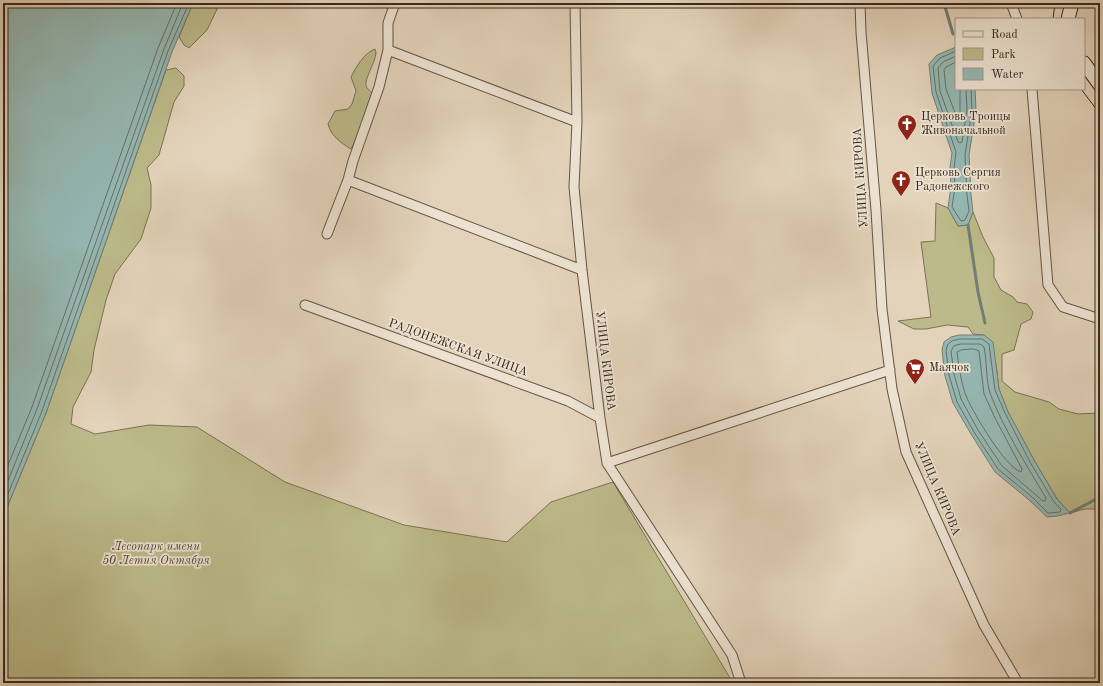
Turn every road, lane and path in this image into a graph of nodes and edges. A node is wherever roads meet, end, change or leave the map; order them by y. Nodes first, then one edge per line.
1 (395, 3) edge
2 (575, 3) edge
3 (860, 3) edge
4 (1011, 3) edge
5 (1072, 3) edge
6 (1017, 18) edge
7 (1068, 18) edge
8 (388, 50) junction
9 (1085, 64) edge
10 (1100, 85) edge
11 (1032, 90) edge
12 (577, 122) junction
13 (348, 180) junction
14 (327, 234) dead end
15 (582, 270) junction
16 (305, 305) dead end
17 (1100, 319) edge
18 (890, 370) junction
19 (600, 418) junction
20 (607, 463) junction
21 (741, 683) edge
22 (1018, 683) edge

1 - 8 street
2 - 12 street, УЛИЦА КИРОВА
3 - 18 street, УЛИЦА КИРОВА
4 - 6 street
5 - 7 main road
8 - 12 street
8 - 13 street
9 - 10 main road
11 - 17 street
12 - 15 street, УЛИЦА КИРОВА
13 - 14 street
13 - 15 street
15 - 19 street, УЛИЦА КИРОВА
16 - 19 street, РАДОНЕЖСКАЯ УЛИЦА
18 - 20 street
18 - 22 street, УЛИЦА КИРОВА
19 - 20 street, УЛИЦА КИРОВА
20 - 21 street, УЛИЦА КИРОВА

